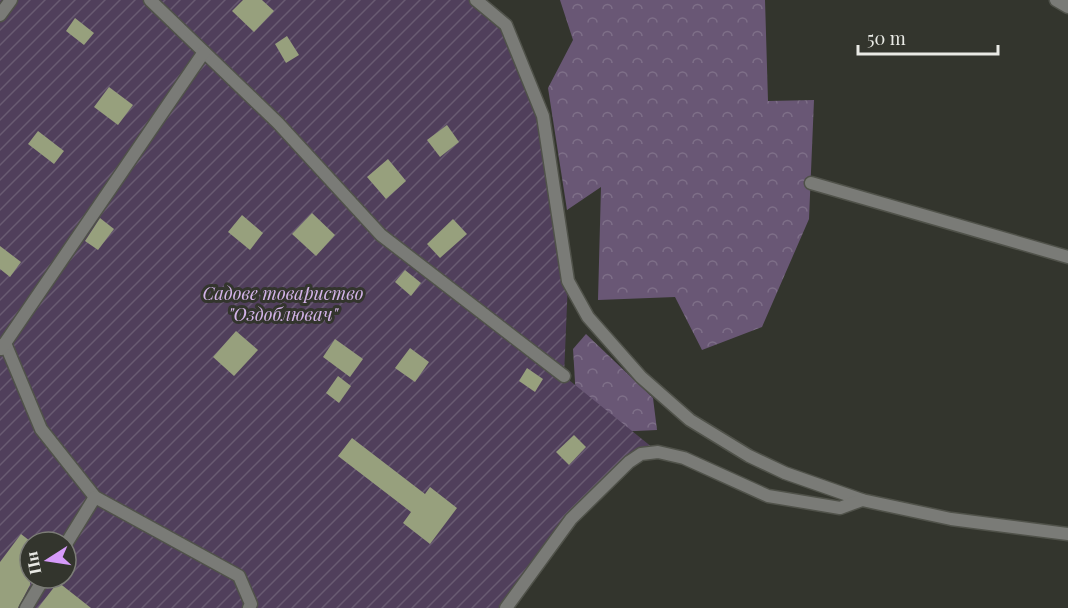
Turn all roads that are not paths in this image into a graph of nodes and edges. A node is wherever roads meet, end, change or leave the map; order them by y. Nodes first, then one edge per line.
1 (11, 0) edge
2 (150, 0) edge
3 (476, 0) edge
4 (1056, 0) edge
5 (1068, 6) edge
6 (0, 15) edge
7 (204, 52) junction
8 (811, 183) dead end
9 (1068, 257) edge
10 (2, 346) edge
11 (564, 376) dead end
12 (95, 497) junction
13 (862, 500) junction
14 (75, 530) edge
15 (1068, 534) edge
16 (37, 590) edge
17 (26, 608) edge
18 (249, 608) edge
19 (506, 608) edge

1 - 6 street
2 - 7 street
3 - 13 street
4 - 5 street
7 - 10 street
7 - 11 street
8 - 9 street
10 - 12 street
12 - 14 street
12 - 18 street
13 - 15 street
13 - 19 street
16 - 17 street

